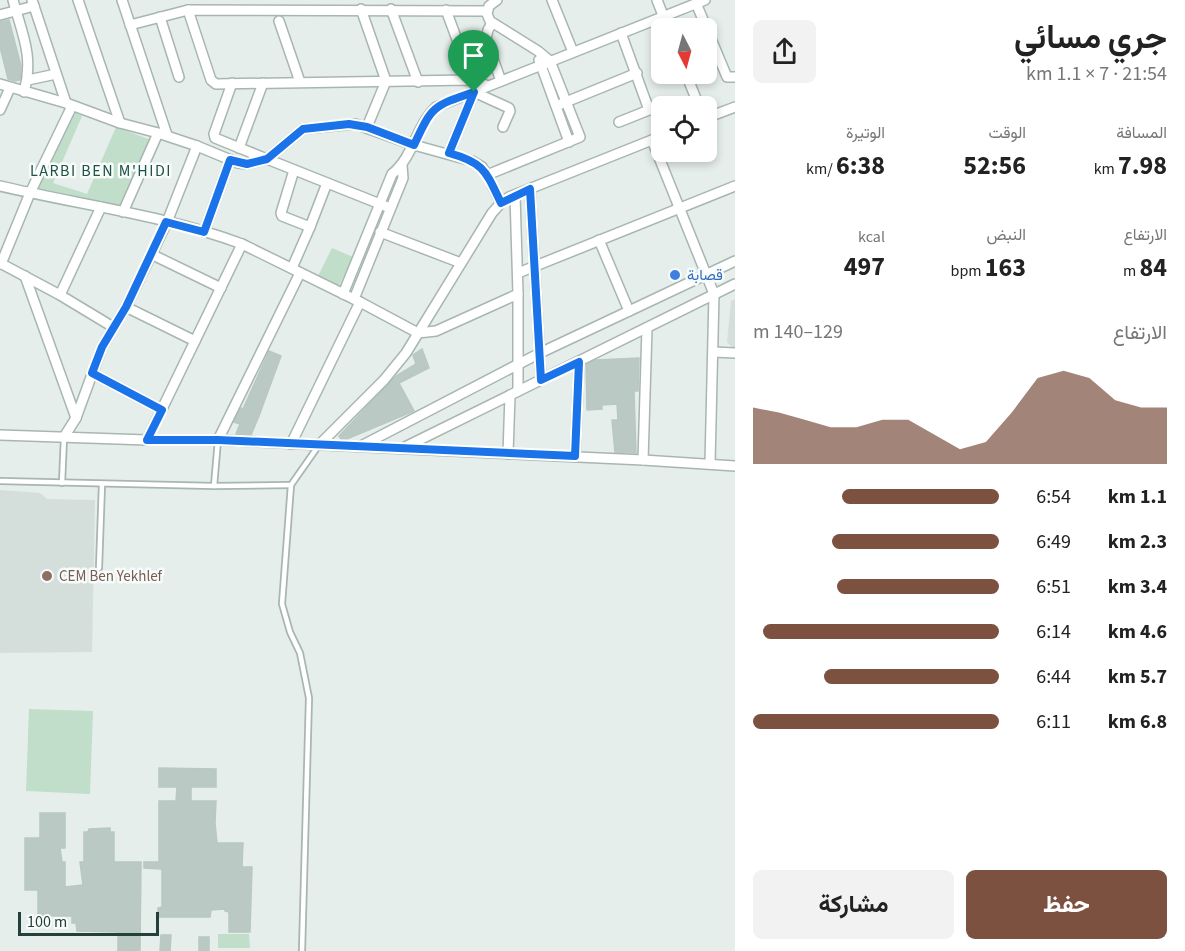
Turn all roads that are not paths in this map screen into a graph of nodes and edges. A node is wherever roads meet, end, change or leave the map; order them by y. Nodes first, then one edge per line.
1 (13, 0) edge
2 (78, 0) edge
3 (122, 0) edge
4 (497, 0) edge
5 (552, 0) edge
6 (657, 0) edge
7 (701, 2) edge
8 (33, 3) edge
9 (361, 9) junction
10 (391, 9) junction
11 (189, 10) junction
12 (446, 10) junction
13 (16, 11) junction
14 (487, 11) junction
15 (0, 15) edge
16 (663, 16) junction
17 (160, 17) junction
18 (279, 21) dead end
19 (492, 23) junction
20 (130, 25) junction
21 (621, 33) junction
22 (538, 51) junction
23 (573, 52) junction
24 (550, 62) junction
25 (540, 66) junction
26 (637, 73) junction
27 (56, 74) junction
28 (179, 77) dead end
29 (735, 77) edge
30 (28, 80) junction
31 (472, 80) junction
32 (386, 81) junction
33 (501, 81) junction
34 (263, 82) junction
35 (300, 82) junction
36 (418, 82) junction
37 (232, 83) junction
38 (5, 86) edge
39 (487, 86) junction
40 (24, 92) junction
41 (474, 92) junction
42 (566, 102) junction
43 (69, 104) junction
44 (555, 106) junction
45 (735, 107) edge
46 (0, 110) edge
47 (649, 110) joint
48 (717, 114) edge
49 (619, 122) dead end
50 (120, 123) junction
51 (367, 127) junction
52 (503, 127) dead end
53 (162, 134) junction
54 (651, 140) edge
55 (569, 142) junction
56 (414, 145) junction
57 (197, 146) junction
58 (239, 148) junction
59 (449, 153) junction
60 (267, 159) junction
61 (230, 160) junction
62 (661, 162) edge
63 (402, 165) junction
64 (294, 170) junction
65 (487, 174) junction
66 (327, 183) junction
67 (0, 186) edge
68 (735, 186) edge
69 (530, 189) junction
70 (30, 193) junction
71 (514, 195) junction
72 (501, 203) junction
73 (380, 204) junction
74 (101, 207) junction
75 (679, 207) junction
76 (390, 208) junction
77 (123, 212) junction
78 (166, 222) junction
79 (310, 227) junction
80 (204, 232) junction
81 (380, 232) junction
82 (599, 240) junction
83 (242, 244) junction
84 (361, 252) junction
85 (151, 254) junction
86 (371, 256) junction
87 (735, 261) edge
88 (1, 263) edge
89 (461, 263) junction
90 (536, 265) junction
91 (296, 270) junction
92 (518, 273) junction
93 (706, 274) junction
94 (25, 276) junction
95 (735, 284) edge
96 (221, 288) junction
97 (344, 294) junction
98 (518, 294) junction
99 (714, 294) junction
100 (60, 295) junction
101 (357, 300) junction
102 (126, 307) junction
103 (629, 312) junction
104 (113, 327) junction
105 (647, 328) junction
106 (418, 333) junction
107 (195, 341) junction
108 (714, 352) junction
109 (540, 353) junction
110 (735, 353) edge
111 (579, 362) junction
112 (518, 364) junction
113 (92, 373) junction
114 (541, 380) junction
115 (514, 393) junction
116 (162, 410) junction
117 (76, 417) junction
118 (0, 435) edge
119 (64, 437) junction
120 (147, 440) junction
121 (218, 440) junction
122 (291, 444) junction
123 (320, 445) junction
124 (360, 447) junction
125 (400, 449) junction
126 (508, 454) junction
127 (575, 456) junction
128 (643, 460) junction
129 (710, 463) junction
130 (735, 466) edge
131 (0, 481) edge
132 (62, 483) junction
133 (102, 484) junction
134 (291, 485) junction
135 (214, 486) junction
136 (99, 568) dead end
137 (302, 951) edge

1 - 13 street
2 - 50 street
3 - 20 street
4 - 14 street
5 - 23 street
6 - 16 street
7 - 16 street
7 - 29 street
8 - 13 street
8 - 27 street
9 - 10 street
9 - 11 street
9 - 32 street
10 - 12 street
10 - 36 street
11 - 17 street
11 - 37 street
12 - 14 street
12 - 31 street
13 - 15 street
13 - 30 street
14 - 19 street
16 - 21 street
17 - 20 street
17 - 28 street
18 - 35 street
19 - 22 street
19 - 33 street
20 - 53 street
21 - 23 street
21 - 26 street
22 - 24 street
22 - 25 street
23 - 24 street
24 - 25 street
24 - 42 street
25 - 33 street
25 - 44 street
26 - 42 street
26 - 47 street
27 - 30 street
27 - 43 street
30 - 40 street
31 - 36 street
31 - 39 street
32 - 35 street
32 - 36 street
32 - 51 street
33 - 39 street
34 - 35 street
34 - 37 street
34 - 58 street
37 - 58 street
38 - 40 street
38 - 46 street
39 - 41 street
40 - 43 street
41 - 52 street
41 - 56 street
41 - 59 street
42 - 44 street
42 - 55 street
43 - 50 street
43 - 70 street
44 - 55 street
45 - 48 street
47 - 49 street
50 - 53 street
51 - 56 street
51 - 60 street
53 - 57 street
53 - 77 street
54 - 69 street
55 - 65 street
56 - 59 street
56 - 63 street
57 - 61 street
57 - 78 street
58 - 60 street
59 - 65 street
60 - 61 street
60 - 64 street
61 - 80 street
62 - 75 street
63 - 73 street
63 - 76 street
64 - 66 street
64 - 79 street
65 - 72 street
66 - 73 street
66 - 79 street
67 - 70 street
68 - 75 street
69 - 71 street
69 - 90 street
70 - 74 street
70 - 88 street
71 - 72 street
71 - 92 street
72 - 89 street
73 - 76 street
73 - 84 street
74 - 77 street
74 - 100 street
75 - 82 street
75 - 93 street
76 - 81 street
77 - 78 street
78 - 80 street
78 - 85 street
79 - 91 street
80 - 83 street
81 - 86 street
81 - 89 street
82 - 90 street
82 - 103 street
83 - 91 street
83 - 96 street
84 - 86 street
84 - 97 street
85 - 96 street
85 - 102 street
86 - 101 street
87 - 93 street
88 - 94 street
89 - 106 street
90 - 92 street
90 - 109 street
91 - 97 street
91 - 121 street
92 - 98 street
93 - 99 street
93 - 103 street
94 - 100 street
94 - 117 street
95 - 99 street
96 - 107 street
97 - 101 street
98 - 106 street
98 - 112 street
99 - 105 street
99 - 108 street
100 - 104 street
101 - 106 street
101 - 122 street
102 - 104 street
102 - 107 street
103 - 109 street
104 - 113 street
105 - 111 street
105 - 128 street
106 - 123 street
107 - 116 street
108 - 110 street
108 - 129 street
109 - 112 street
109 - 114 street
111 - 114 street
111 - 127 street
112 - 115 street
112 - 124 street
113 - 116 street
113 - 117 street
114 - 115 street
115 - 125 street
115 - 126 street
116 - 120 street
117 - 119 street
118 - 119 street
119 - 120 street
119 - 132 lane
120 - 121 street
121 - 122 street
121 - 135 lane
122 - 123 street
123 - 124 street
123 - 134 lane
124 - 125 street
125 - 126 street
126 - 127 street
127 - 128 street
128 - 129 street
129 - 130 street
131 - 132 lane
132 - 133 lane
133 - 135 lane
133 - 136 lane
134 - 135 lane
134 - 137 lane

